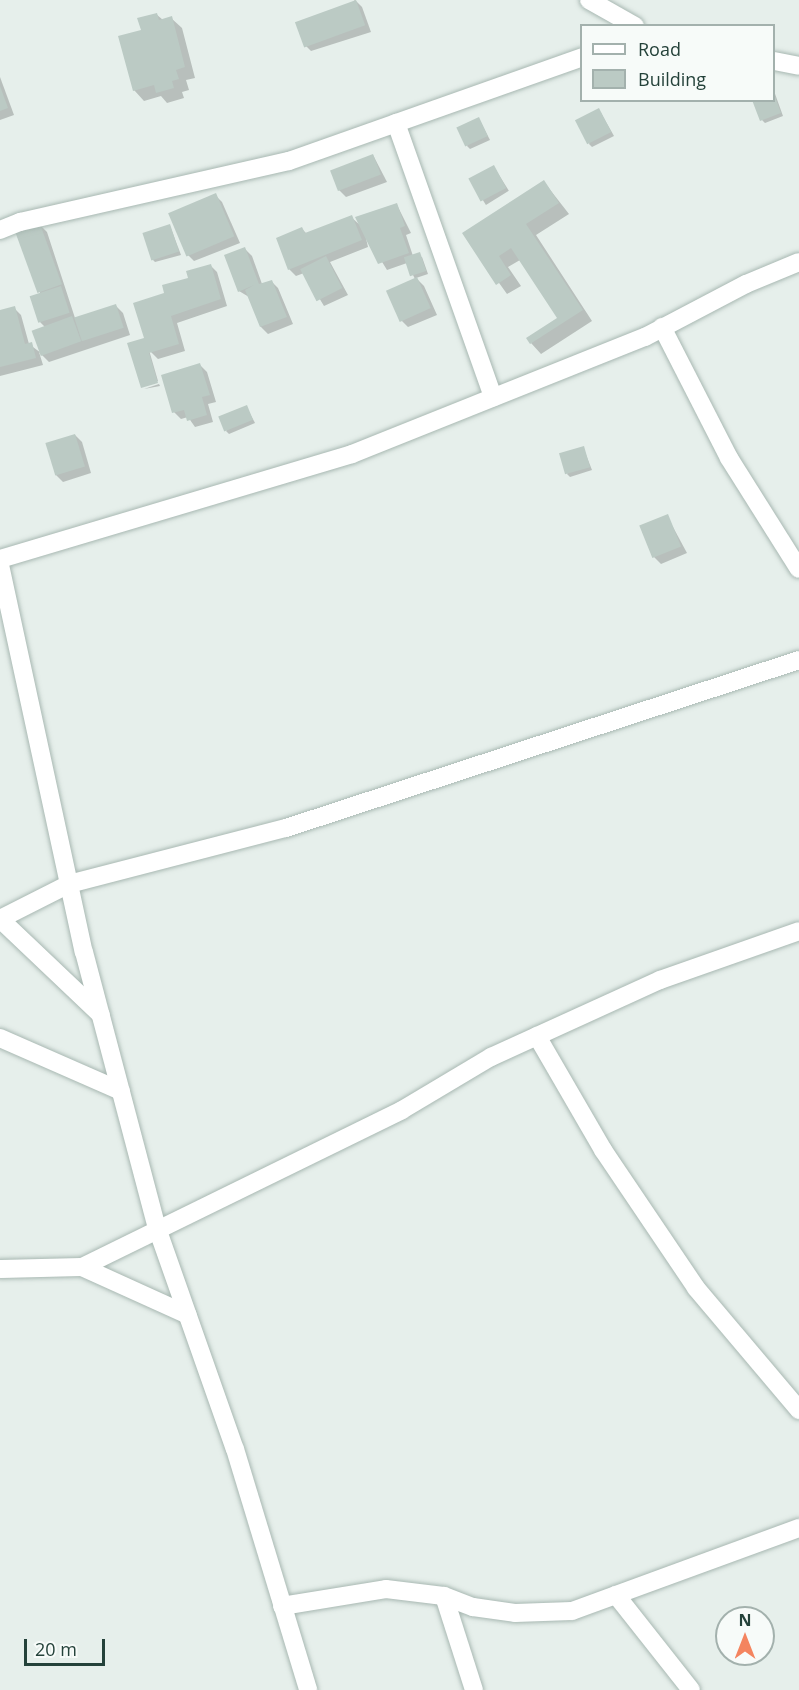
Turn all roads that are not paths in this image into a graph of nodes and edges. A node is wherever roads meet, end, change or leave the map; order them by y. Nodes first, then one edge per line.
1 (589, 0) edge
2 (631, 24) edge
3 (580, 58) edge
4 (775, 61) edge
5 (799, 66) edge
6 (396, 123) junction
7 (0, 231) edge
8 (799, 262) edge
9 (662, 327) junction
10 (493, 397) junction
11 (0, 559) edge
12 (0, 565) edge
13 (799, 568) edge
14 (799, 660) edge
15 (69, 884) junction
16 (0, 919) edge
17 (799, 931) edge
18 (101, 1016) junction
19 (537, 1036) junction
20 (0, 1038) edge
21 (122, 1091) junction
22 (157, 1228) junction
23 (82, 1267) junction
24 (0, 1269) edge
25 (188, 1315) junction
26 (799, 1410) edge
27 (799, 1528) edge
28 (616, 1595) junction
29 (444, 1596) junction
30 (282, 1606) junction
31 (308, 1690) edge
32 (474, 1690) edge
33 (691, 1690) edge

1 - 2 street
3 - 6 street
4 - 5 street
6 - 7 street
6 - 10 street
8 - 9 street
9 - 10 street
9 - 13 street
10 - 11 street
12 - 15 street
14 - 15 street
15 - 16 street
15 - 18 street
16 - 18 street
17 - 19 street
18 - 21 street
19 - 22 street
19 - 26 street
20 - 21 street
21 - 22 street
22 - 23 street
22 - 25 street
23 - 24 street
23 - 25 street
25 - 30 street
27 - 28 street
28 - 29 street
28 - 33 street
29 - 30 street
29 - 32 street
30 - 31 street

